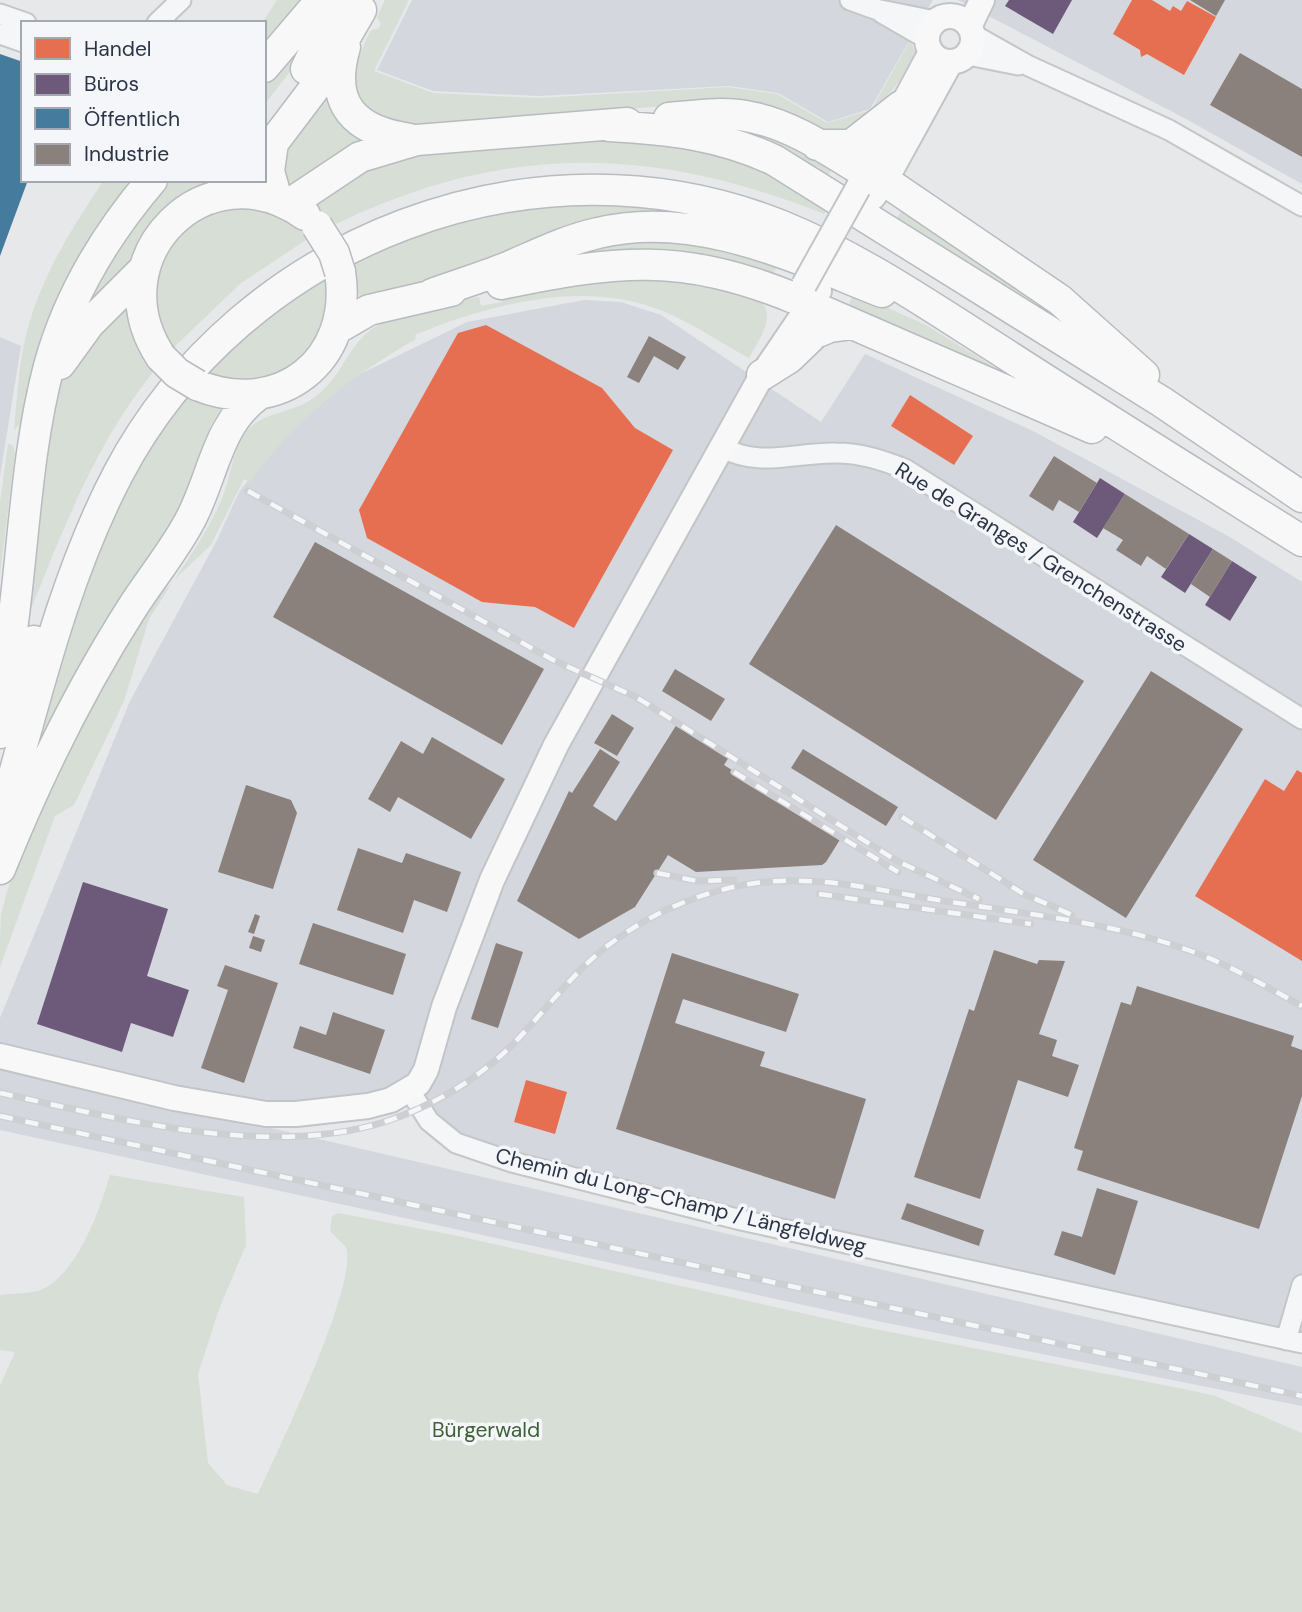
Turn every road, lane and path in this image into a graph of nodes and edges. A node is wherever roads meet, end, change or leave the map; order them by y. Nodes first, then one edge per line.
1 (181, 0) edge
2 (321, 0) edge
3 (850, 0) edge
4 (982, 0) edge
5 (355, 3) edge
6 (0, 14) edge
7 (21, 21) edge
8 (159, 21) edge
9 (0, 34) edge
10 (952, 34) edge
11 (21, 41) edge
12 (266, 65) edge
13 (901, 106) junction
14 (266, 119) edge
15 (609, 126) junction
16 (417, 140) junction
17 (817, 145) junction
18 (150, 182) edge
19 (870, 185) junction
20 (224, 188) edge
21 (283, 202) junction
22 (1302, 206) edge
23 (143, 270) junction
24 (432, 294) junction
25 (807, 295) junction
26 (853, 324) junction
27 (338, 328) junction
28 (1003, 353) junction
29 (762, 375) junction
30 (258, 395) junction
31 (37, 435) junction
32 (723, 448) junction
33 (1302, 486) edge
34 (1302, 497) edge
35 (1300, 533) edge
36 (0, 698) edge
37 (1302, 719) edge
38 (0, 733) edge
39 (0, 824) edge
40 (0, 869) edge
41 (0, 1056) edge
42 (410, 1091) junction
43 (1302, 1285) edge
44 (1294, 1341) edge

1 - 8 street
2 - 12 highway
3 - 10 street
4 - 10 main road
5 - 14 highway
5 - 16 highway
5 - 21 highway
6 - 7 street
9 - 11 street
10 - 13 main road
10 - 19 main road
10 - 22 street
13 - 17 highway
13 - 19 main road
15 - 16 highway
15 - 17 highway
15 - 34 highway
16 - 21 highway
17 - 19 highway
18 - 31 highway
19 - 25 main road
19 - 33 highway
20 - 21 highway
20 - 23 highway
21 - 27 highway, bridge
23 - 30 highway, bridge
23 - 31 highway
24 - 25 highway
24 - 27 highway
24 - 28 highway
25 - 26 highway
25 - 29 main road
26 - 29 highway
26 - 35 highway
27 - 30 highway
28 - 35 highway
28 - 39 highway
29 - 32 main road
30 - 40 highway
31 - 36 highway
32 - 37 street, Rue de Granges / Grenchenstrasse
32 - 42 main road
35 - 38 highway
41 - 42 main road
42 - 44 street, Chemin du Long-Champ / Längfeldweg
43 - 44 street

